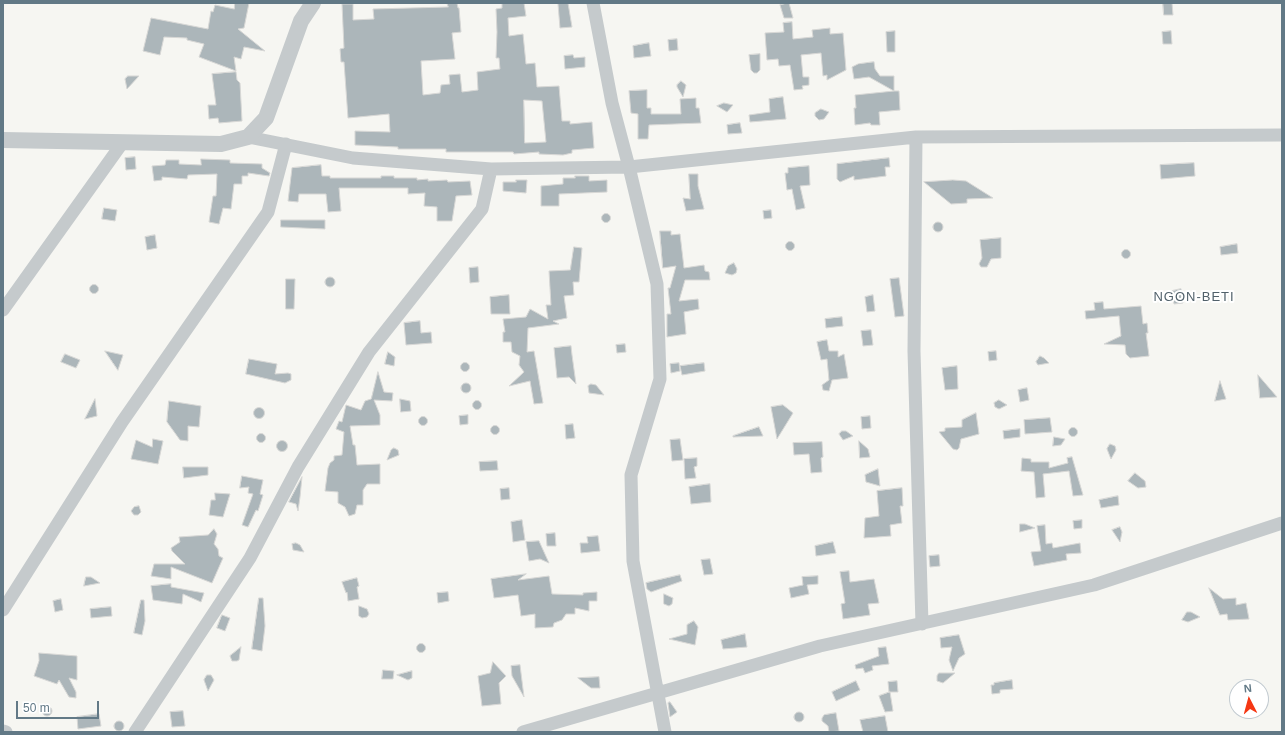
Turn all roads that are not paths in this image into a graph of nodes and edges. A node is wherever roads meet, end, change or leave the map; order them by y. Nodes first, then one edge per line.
1 (313, 3) edge
2 (593, 3) edge
3 (1282, 135) edge
4 (248, 137) junction
5 (916, 138) junction
6 (3, 140) edge
7 (123, 142) junction
8 (286, 144) junction
9 (629, 167) junction
10 (491, 169) junction
11 (3, 310) edge
12 (1282, 523) edge
13 (3, 610) edge
14 (922, 624) junction
15 (657, 692) junction
16 (3, 730) edge
17 (6, 732) edge
18 (135, 732) edge
19 (523, 732) edge
20 (665, 732) edge

1 - 4 street
2 - 9 street
3 - 5 street
4 - 7 street
4 - 8 street
5 - 9 street
5 - 14 street
6 - 7 street
7 - 11 street
8 - 10 street
8 - 13 street
9 - 10 street
9 - 15 street
10 - 18 street
12 - 14 street
14 - 15 street
15 - 19 street
15 - 20 street
16 - 17 street

